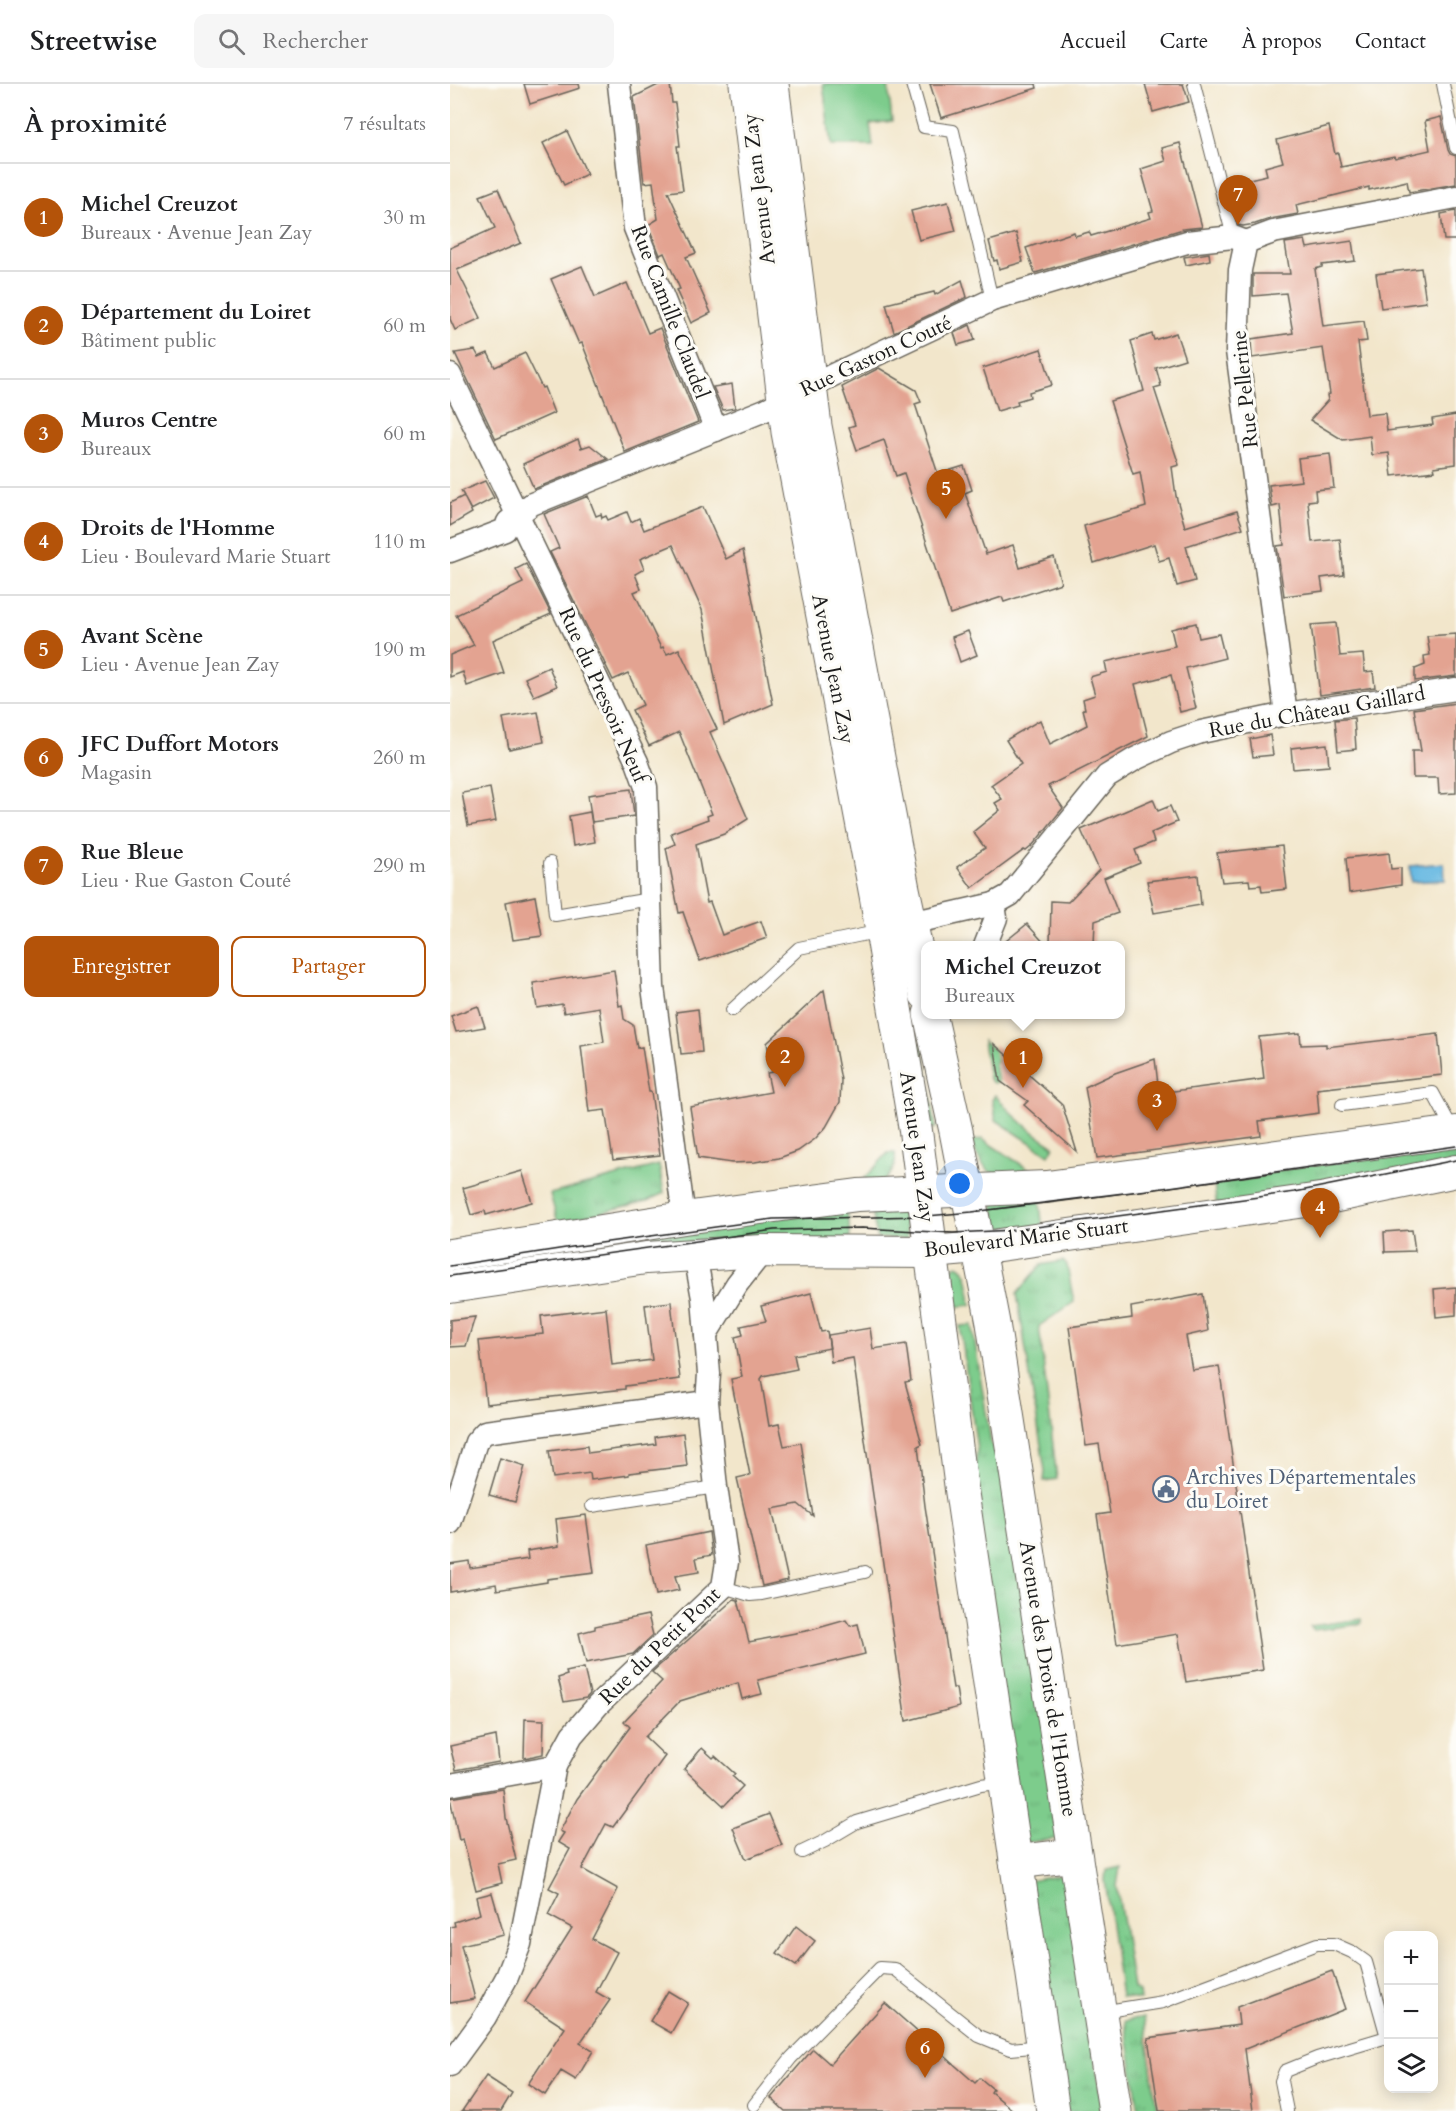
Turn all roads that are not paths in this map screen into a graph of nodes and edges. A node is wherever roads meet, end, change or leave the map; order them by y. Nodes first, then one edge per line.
1 (620, 84) edge
2 (746, 84) edge
3 (772, 84) edge
4 (912, 84) edge
5 (1194, 84) edge
6 (1443, 84) edge
7 (1456, 148) edge
8 (1456, 197) edge
9 (1240, 239) junction
10 (992, 300) junction
11 (450, 375) edge
12 (797, 393) junction
13 (716, 430) junction
14 (518, 514) junction
15 (450, 551) edge
16 (1456, 689) edge
17 (1286, 714) junction
18 (550, 863) dead end
19 (650, 899) junction
20 (994, 904) junction
21 (896, 927) junction
22 (987, 941) edge
23 (921, 983) edge
24 (732, 1010) dead end
25 (931, 1019) edge
26 (1342, 1105) dead end
27 (1454, 1132) edge
28 (1456, 1171) edge
29 (968, 1190) junction
30 (924, 1192) junction
31 (684, 1218) junction
32 (978, 1248) junction
33 (763, 1251) junction
34 (932, 1252) junction
35 (695, 1254) junction
36 (450, 1255) edge
37 (450, 1287) edge
38 (706, 1334) junction
39 (707, 1402) junction
40 (716, 1487) junction
41 (592, 1506) dead end
42 (450, 1523) edge
43 (865, 1572) dead end
44 (723, 1587) junction
45 (555, 1766) junction
46 (1004, 1782) junction
47 (450, 1785) edge
48 (802, 1852) dead end
49 (1083, 1854) junction
50 (1016, 1862) junction
51 (1100, 2012) junction
52 (1043, 2046) junction
53 (450, 2065) edge
54 (754, 2105) dead end
55 (1053, 2111) edge
56 (1115, 2111) edge
57 (1287, 2111) edge

1 - 13 street, Rue Camille Claudel
2 - 12 main road, Avenue Jean Zay
3 - 12 main road, Avenue Jean Zay
4 - 10 lane
5 - 9 lane
6 - 7 lane
8 - 9 street
9 - 10 street, Rue Gaston Couté
9 - 17 street, Rue Pellerine
10 - 12 street, Rue Gaston Couté
11 - 14 street, Rue du Pressoir Neuf
12 - 13 street, Rue Gaston Couté
12 - 21 main road, Avenue Jean Zay
13 - 14 street, Rue Gaston Couté
14 - 15 street, Rue Gaston Couté
14 - 19 street, Rue du Pressoir Neuf
16 - 17 street, Rue du Château Gaillard
17 - 20 street, Rue du Château Gaillard
18 - 19 lane
19 - 31 street, Rue du Pressoir Neuf
20 - 21 street, Rue du Château Gaillard
20 - 22 street
21 - 23 main road, Avenue Jean Zay
21 - 24 lane
21 - 30 main road, Avenue Jean Zay
25 - 29 main road, Avenue Jean Zay
26 - 27 lane
27 - 29 main road
28 - 32 main road, Boulevard Marie Stuart
29 - 30 main road
29 - 32 main road, Avenue Jean Zay
30 - 31 main road
30 - 34 main road, Avenue Jean Zay
31 - 36 main road
32 - 34 main road, Boulevard Marie Stuart
32 - 49 main road, Avenue des Droits de l'Homme
33 - 34 main road, Boulevard Marie Stuart
33 - 35 main road, Boulevard Marie Stuart
33 - 38 street
34 - 46 main road
35 - 37 main road, Boulevard Marie Stuart
35 - 38 street, Rue du Petit Pont
38 - 39 street, Rue du Petit Pont
39 - 40 street, Rue du Petit Pont
39 - 42 street
40 - 41 lane
40 - 44 street, Rue du Petit Pont
43 - 44 lane
44 - 45 street, Rue du Petit Pont
45 - 47 street
45 - 53 street, Rue du Petit Pont
46 - 48 lane
46 - 50 main road
49 - 50 main road
49 - 51 main road, Avenue des Droits de l'Homme
50 - 52 main road
51 - 56 main road, Avenue des Droits de l'Homme
51 - 57 lane
52 - 54 lane
52 - 55 main road

